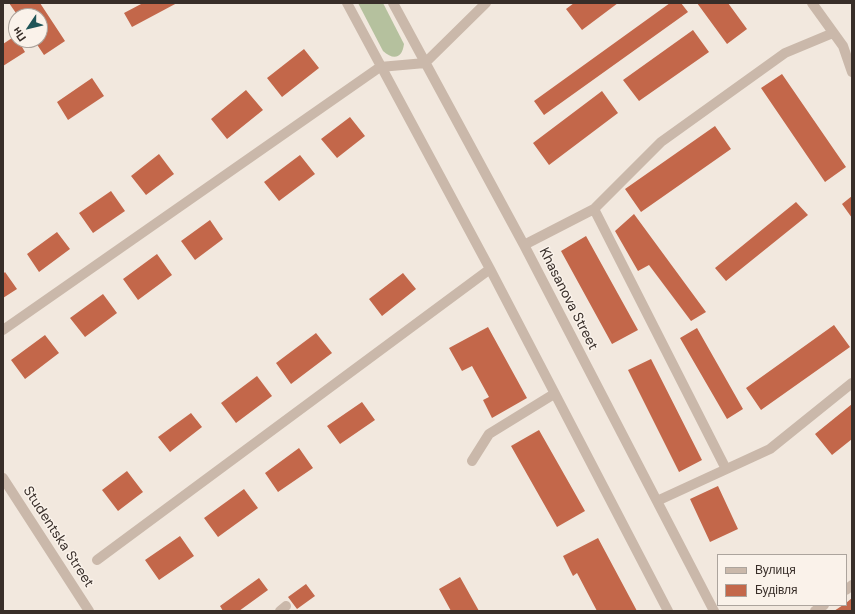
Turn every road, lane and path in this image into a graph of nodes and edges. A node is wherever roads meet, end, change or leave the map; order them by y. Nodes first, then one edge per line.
1 (347, 3) edge
2 (393, 3) edge
3 (486, 3) edge
4 (812, 3) edge
5 (833, 33) junction
6 (848, 45) edge
7 (425, 63) junction
8 (380, 67) junction
9 (852, 72) edge
10 (594, 209) junction
11 (524, 245) junction
12 (490, 269) junction
13 (3, 330) edge
14 (852, 383) edge
15 (554, 394) junction
16 (472, 461) dead end
17 (726, 469) junction
18 (3, 478) edge
19 (657, 501) junction
20 (96, 560) dead end
21 (89, 611) edge
22 (668, 611) edge
23 (714, 611) edge

1 - 8 street
2 - 7 street, Khasanova Street
3 - 7 street
4 - 5 street
5 - 6 street
5 - 10 street
6 - 9 street
7 - 8 street
7 - 11 street, Khasanova Street
8 - 12 street
8 - 13 street
10 - 11 street
10 - 17 street
11 - 19 street, Khasanova Street
12 - 15 street
12 - 20 street
14 - 17 street
15 - 16 street
15 - 22 street
17 - 19 street
18 - 21 street, Studentska Street
19 - 23 street, Khasanova Street

